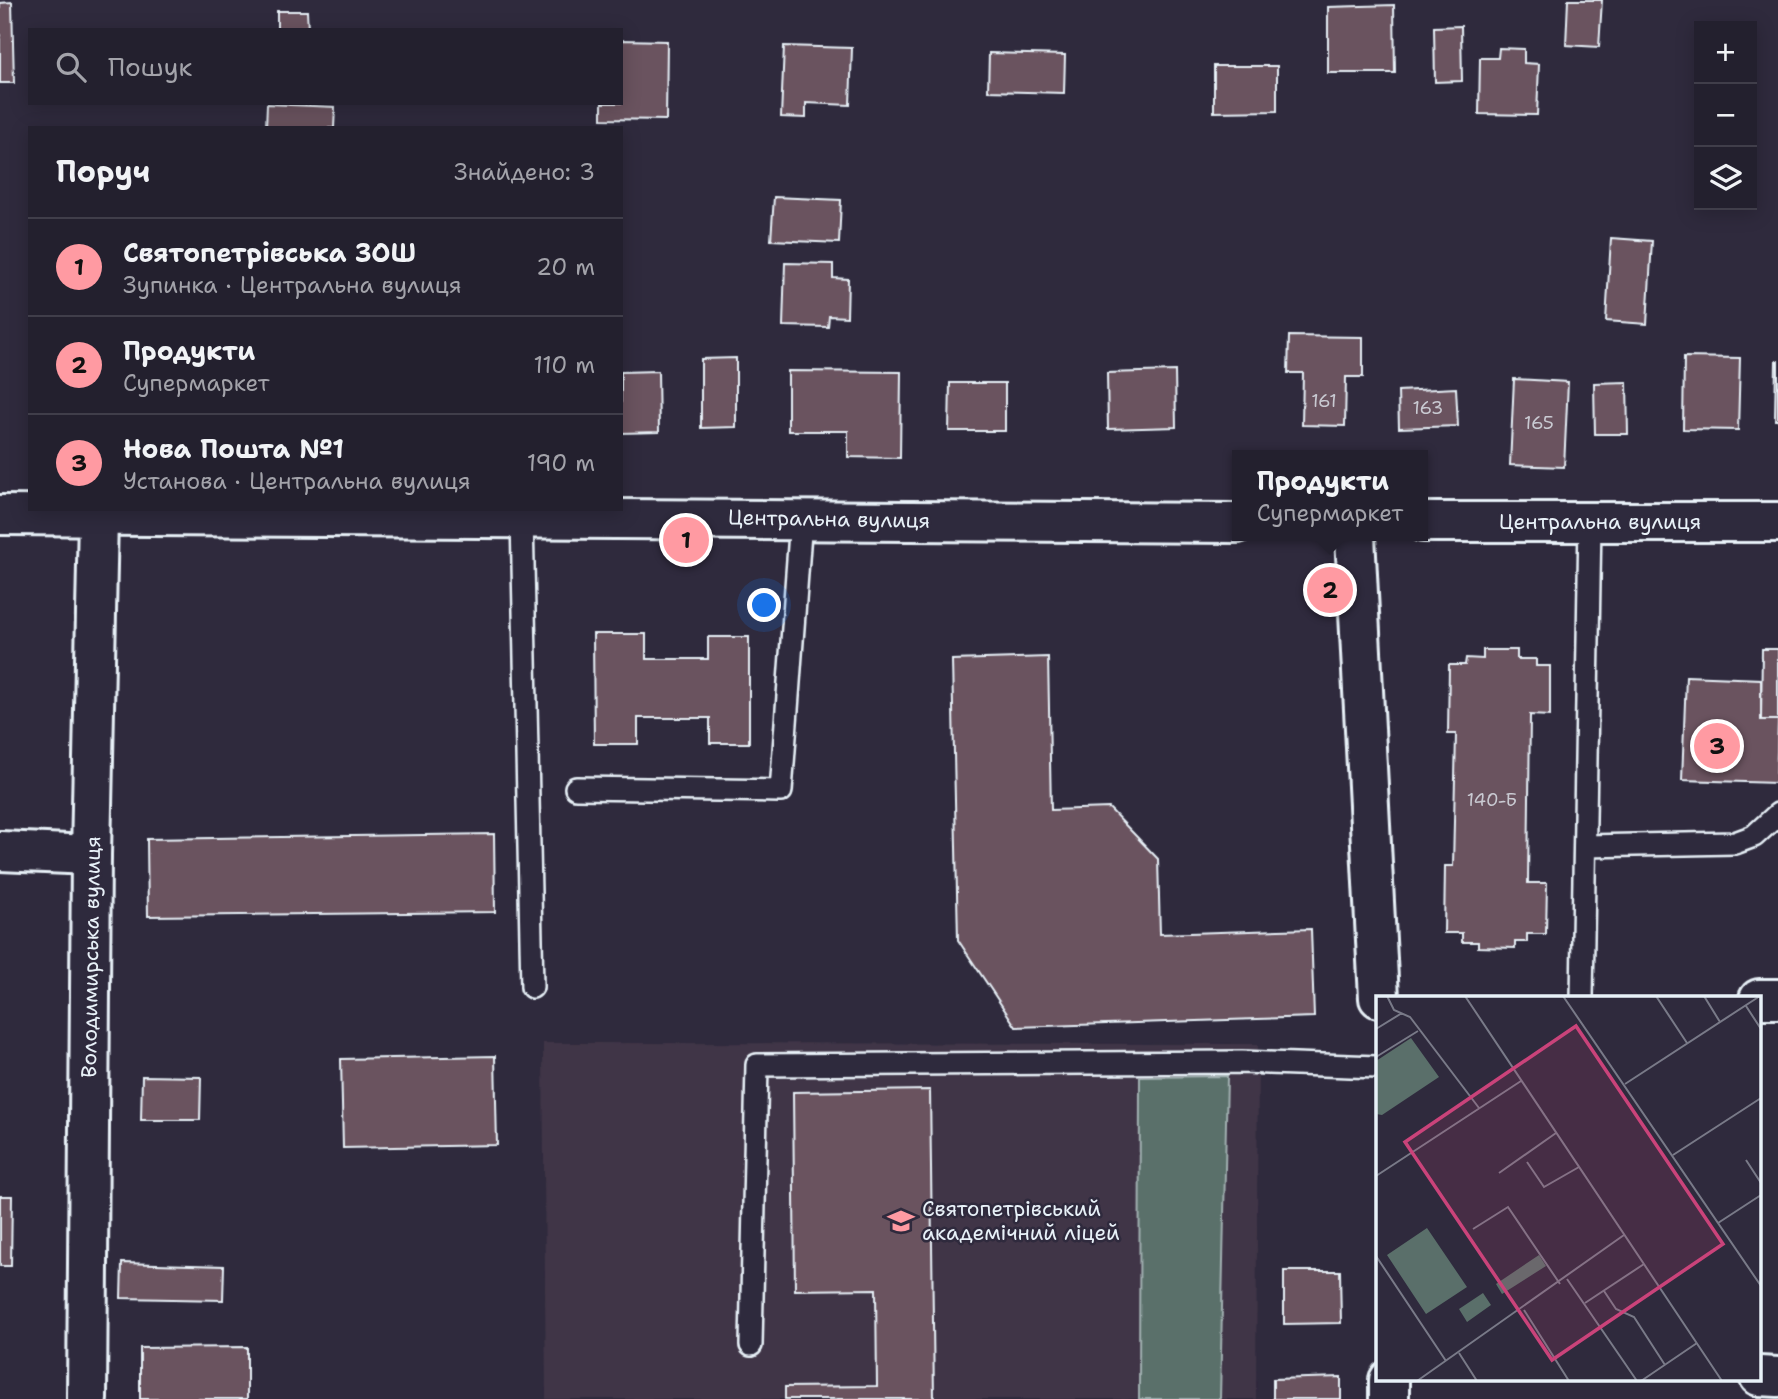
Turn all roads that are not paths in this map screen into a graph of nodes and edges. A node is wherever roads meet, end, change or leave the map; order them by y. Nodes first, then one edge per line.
1 (0, 515) edge
2 (98, 516) junction
3 (522, 517) junction
4 (801, 519) junction
5 (1590, 521) junction
6 (1428, 522) edge
7 (1232, 523) edge
8 (1778, 523) edge
9 (1355, 541) edge
10 (576, 788) dead end
11 (1778, 814) edge
12 (1585, 846) junction
13 (0, 851) edge
14 (91, 855) junction
15 (532, 987) dead end
16 (1379, 996) edge
17 (1582, 996) edge
18 (1760, 999) edge
19 (1778, 999) edge
20 (1376, 1067) edge
21 (751, 1345) dead end
22 (1760, 1376) edge
23 (1778, 1377) edge
24 (87, 1399) edge

1 - 2 main road, Центральна вулиця
2 - 3 main road, Центральна вулиця
2 - 14 main road, Володимирська вулиця
3 - 4 main road, Центральна вулиця
3 - 15 lane
4 - 7 main road, Центральна вулиця
4 - 10 lane
5 - 6 main road, Центральна вулиця
5 - 8 main road, Центральна вулиця
5 - 12 lane
9 - 16 main road
11 - 12 lane
12 - 17 lane
13 - 14 main road
14 - 24 main road, Володимирська вулиця
18 - 19 main road
20 - 21 lane
22 - 23 main road

